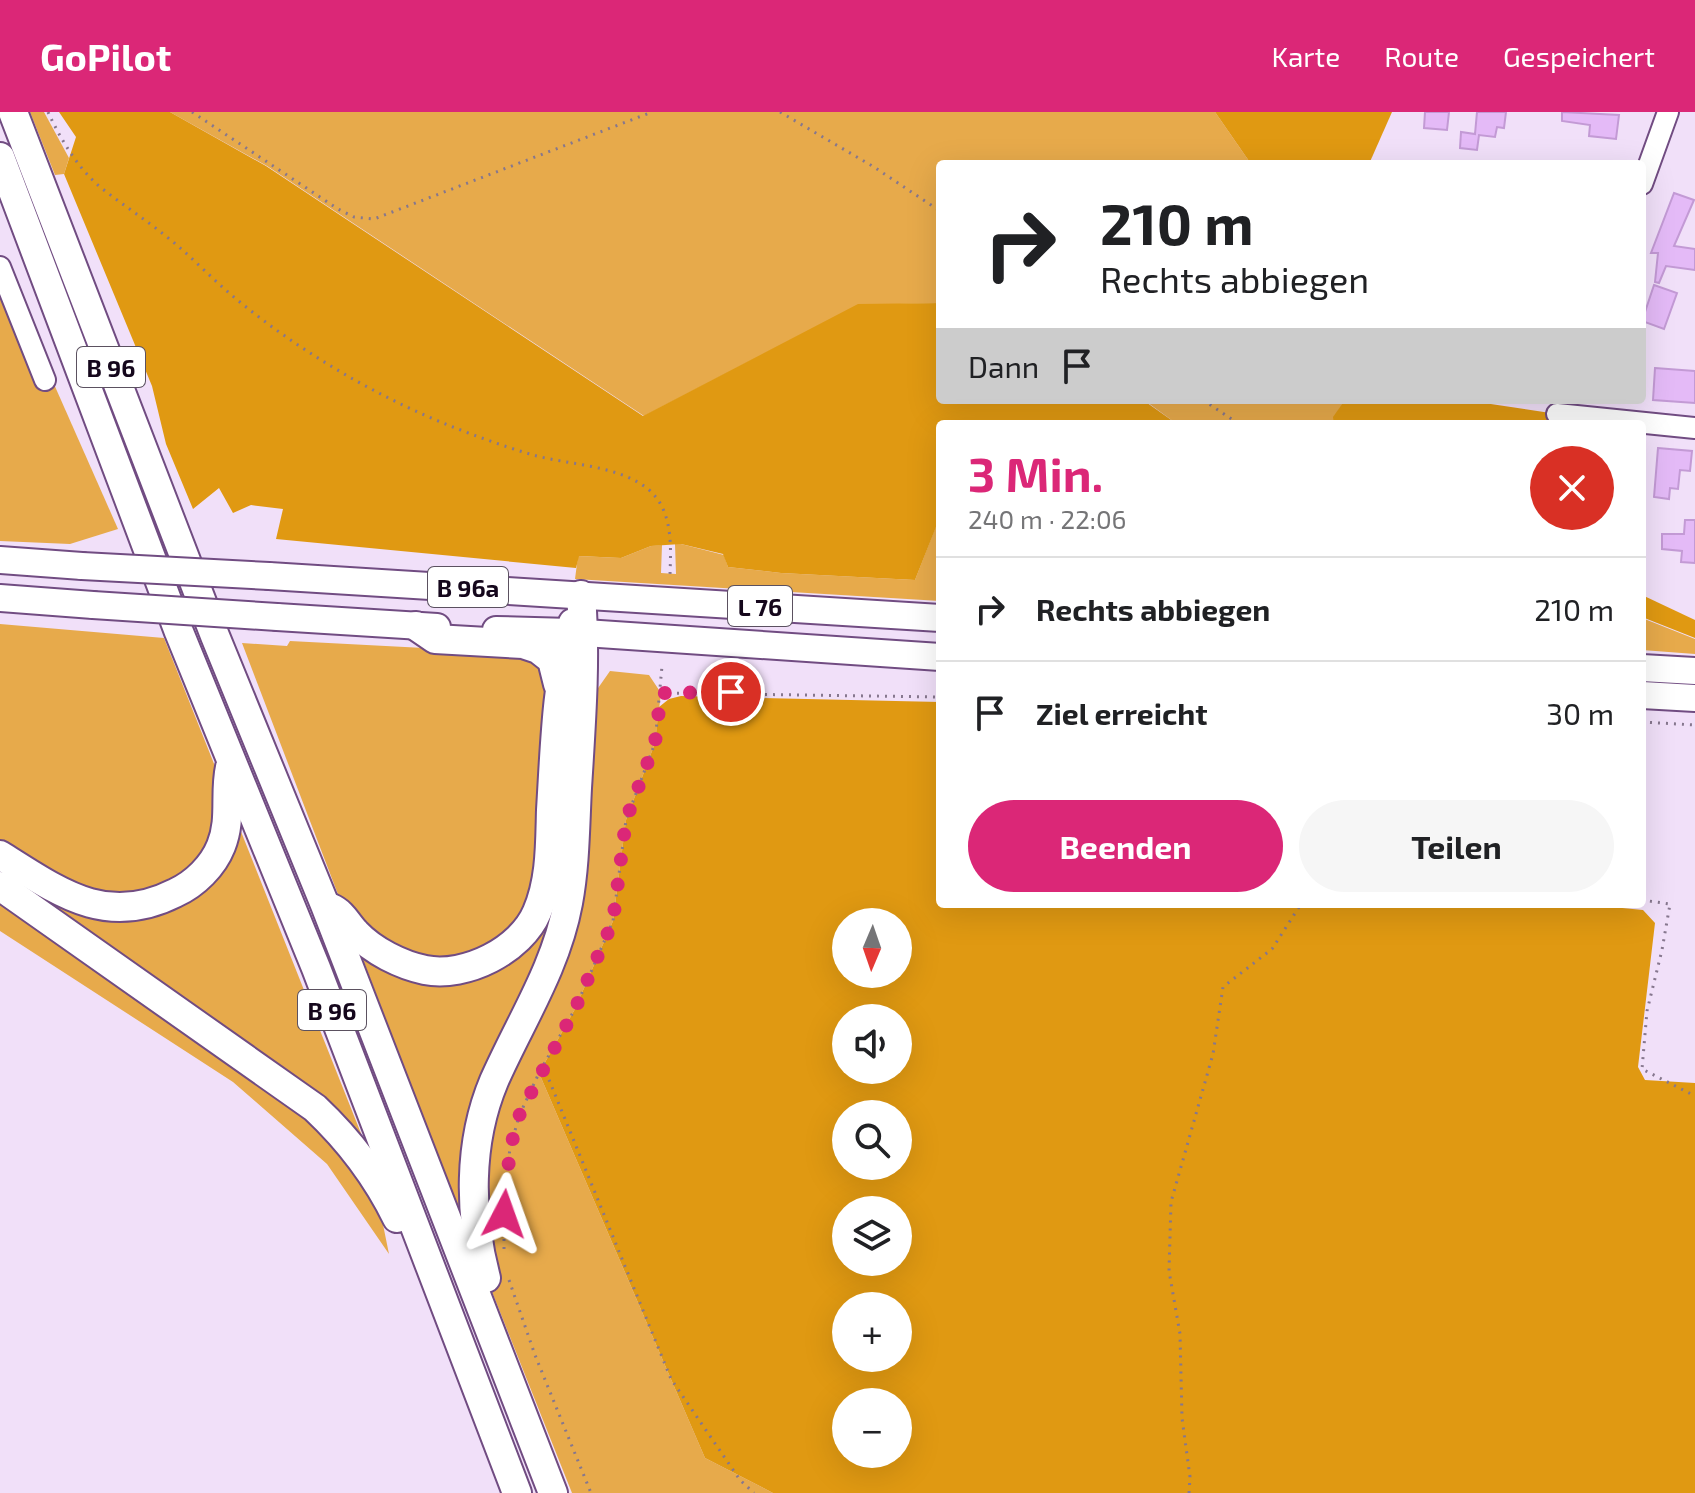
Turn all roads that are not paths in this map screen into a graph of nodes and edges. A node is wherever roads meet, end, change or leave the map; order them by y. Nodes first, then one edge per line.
1 (13, 112) edge
2 (1668, 112) edge
3 (0, 157) edge
4 (1646, 173) edge
5 (0, 267) edge
6 (45, 380) dead end
7 (1558, 413) edge
8 (1622, 420) edge
9 (1646, 423) edge
10 (1695, 428) edge
11 (0, 560) edge
12 (581, 595) junction
13 (0, 598) edge
14 (936, 618) edge
15 (416, 626) junction
16 (577, 633) junction
17 (936, 657) edge
18 (1646, 668) edge
19 (1695, 671) edge
20 (558, 684) junction
21 (1646, 695) edge
22 (1695, 698) edge
23 (232, 758) junction
24 (0, 855) edge
25 (0, 886) edge
26 (325, 905) junction
27 (430, 1262) junction
28 (522, 1410) junction
29 (517, 1493) edge
30 (553, 1493) edge

1 - 26 highway, B 96
2 - 4 street
3 - 23 highway, B 96
5 - 6 street
7 - 8 street
9 - 10 street
11 - 12 main road, B 96a, bridge
12 - 14 main road, L 76
12 - 16 highway
13 - 15 main road, B 96a, bridge
15 - 16 main road
15 - 20 highway
16 - 17 main road, L 76
16 - 20 highway
16 - 28 highway
18 - 19 main road
20 - 26 highway
21 - 22 main road
23 - 24 highway
23 - 27 highway, B 96
25 - 27 highway
26 - 28 highway, B 96
27 - 29 highway, B 96
28 - 30 highway, B 96

